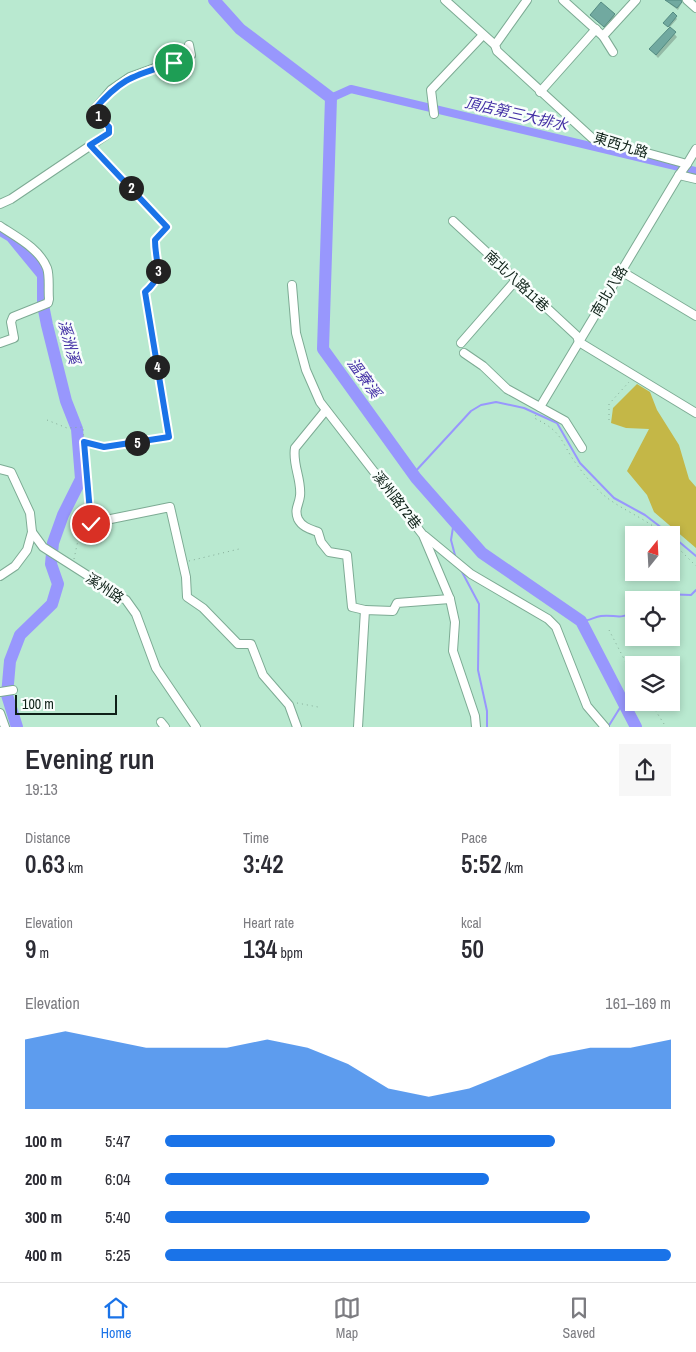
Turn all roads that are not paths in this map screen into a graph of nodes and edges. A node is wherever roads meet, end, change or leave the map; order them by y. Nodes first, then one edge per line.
1 (445, 0) edge
2 (527, 0) edge
3 (563, 0) edge
4 (636, 0) edge
5 (687, 0) edge
6 (696, 8) edge
7 (596, 29) junction
8 (483, 35) junction
9 (603, 36) junction
10 (189, 45) dead end
11 (495, 45) junction
12 (613, 52) dead end
13 (540, 92) junction
14 (434, 114) dead end
15 (696, 149) edge
16 (687, 164) junction
17 (679, 175) junction
18 (696, 179) edge
19 (0, 204) edge
20 (453, 221) dead end
21 (0, 226) edge
22 (622, 271) junction
23 (516, 280) junction
24 (292, 285) dead end
25 (696, 316) edge
26 (578, 342) junction
27 (0, 343) edge
28 (461, 343) dead end
29 (464, 353) dead end
30 (326, 410) junction
31 (538, 411) junction
32 (696, 413) edge
33 (582, 448) dead end
34 (0, 470) edge
35 (91, 524) road end
36 (32, 532) junction
37 (423, 535) junction
38 (0, 576) edge
39 (450, 600) junction
40 (364, 610) junction
41 (13, 690) dead end
42 (0, 692) edge
43 (0, 713) edge
44 (5, 727) edge
45 (196, 727) edge
46 (297, 727) edge
47 (358, 727) edge
48 (476, 727) edge
49 (605, 727) edge

1 - 8 street, 東西九路
2 - 11 street
3 - 7 street
4 - 9 street
5 - 6 street
7 - 9 street
7 - 13 street
8 - 11 street, 東西九路
8 - 14 street
9 - 12 street
10 - 19 street
11 - 13 street, 東西九路
13 - 16 street, 東西九路
15 - 16 street
16 - 17 street
17 - 18 street
17 - 22 street, 南北八路
20 - 23 street, 南北八路11巷
21 - 27 street
22 - 25 street
22 - 26 street, 南北八路
23 - 26 street, 南北八路11巷
23 - 28 street
24 - 30 street, 溪州路72巷
26 - 31 street, 南北八路
26 - 32 street
29 - 31 street
30 - 37 street, 溪州路72巷
30 - 40 street
31 - 33 street
34 - 36 street
35 - 46 street
36 - 38 street
36 - 45 street, 溪州路
37 - 39 street, 溪州路72巷
37 - 49 street
39 - 40 street
39 - 48 street, 溪州路72巷
40 - 47 street
41 - 42 street
43 - 44 street

